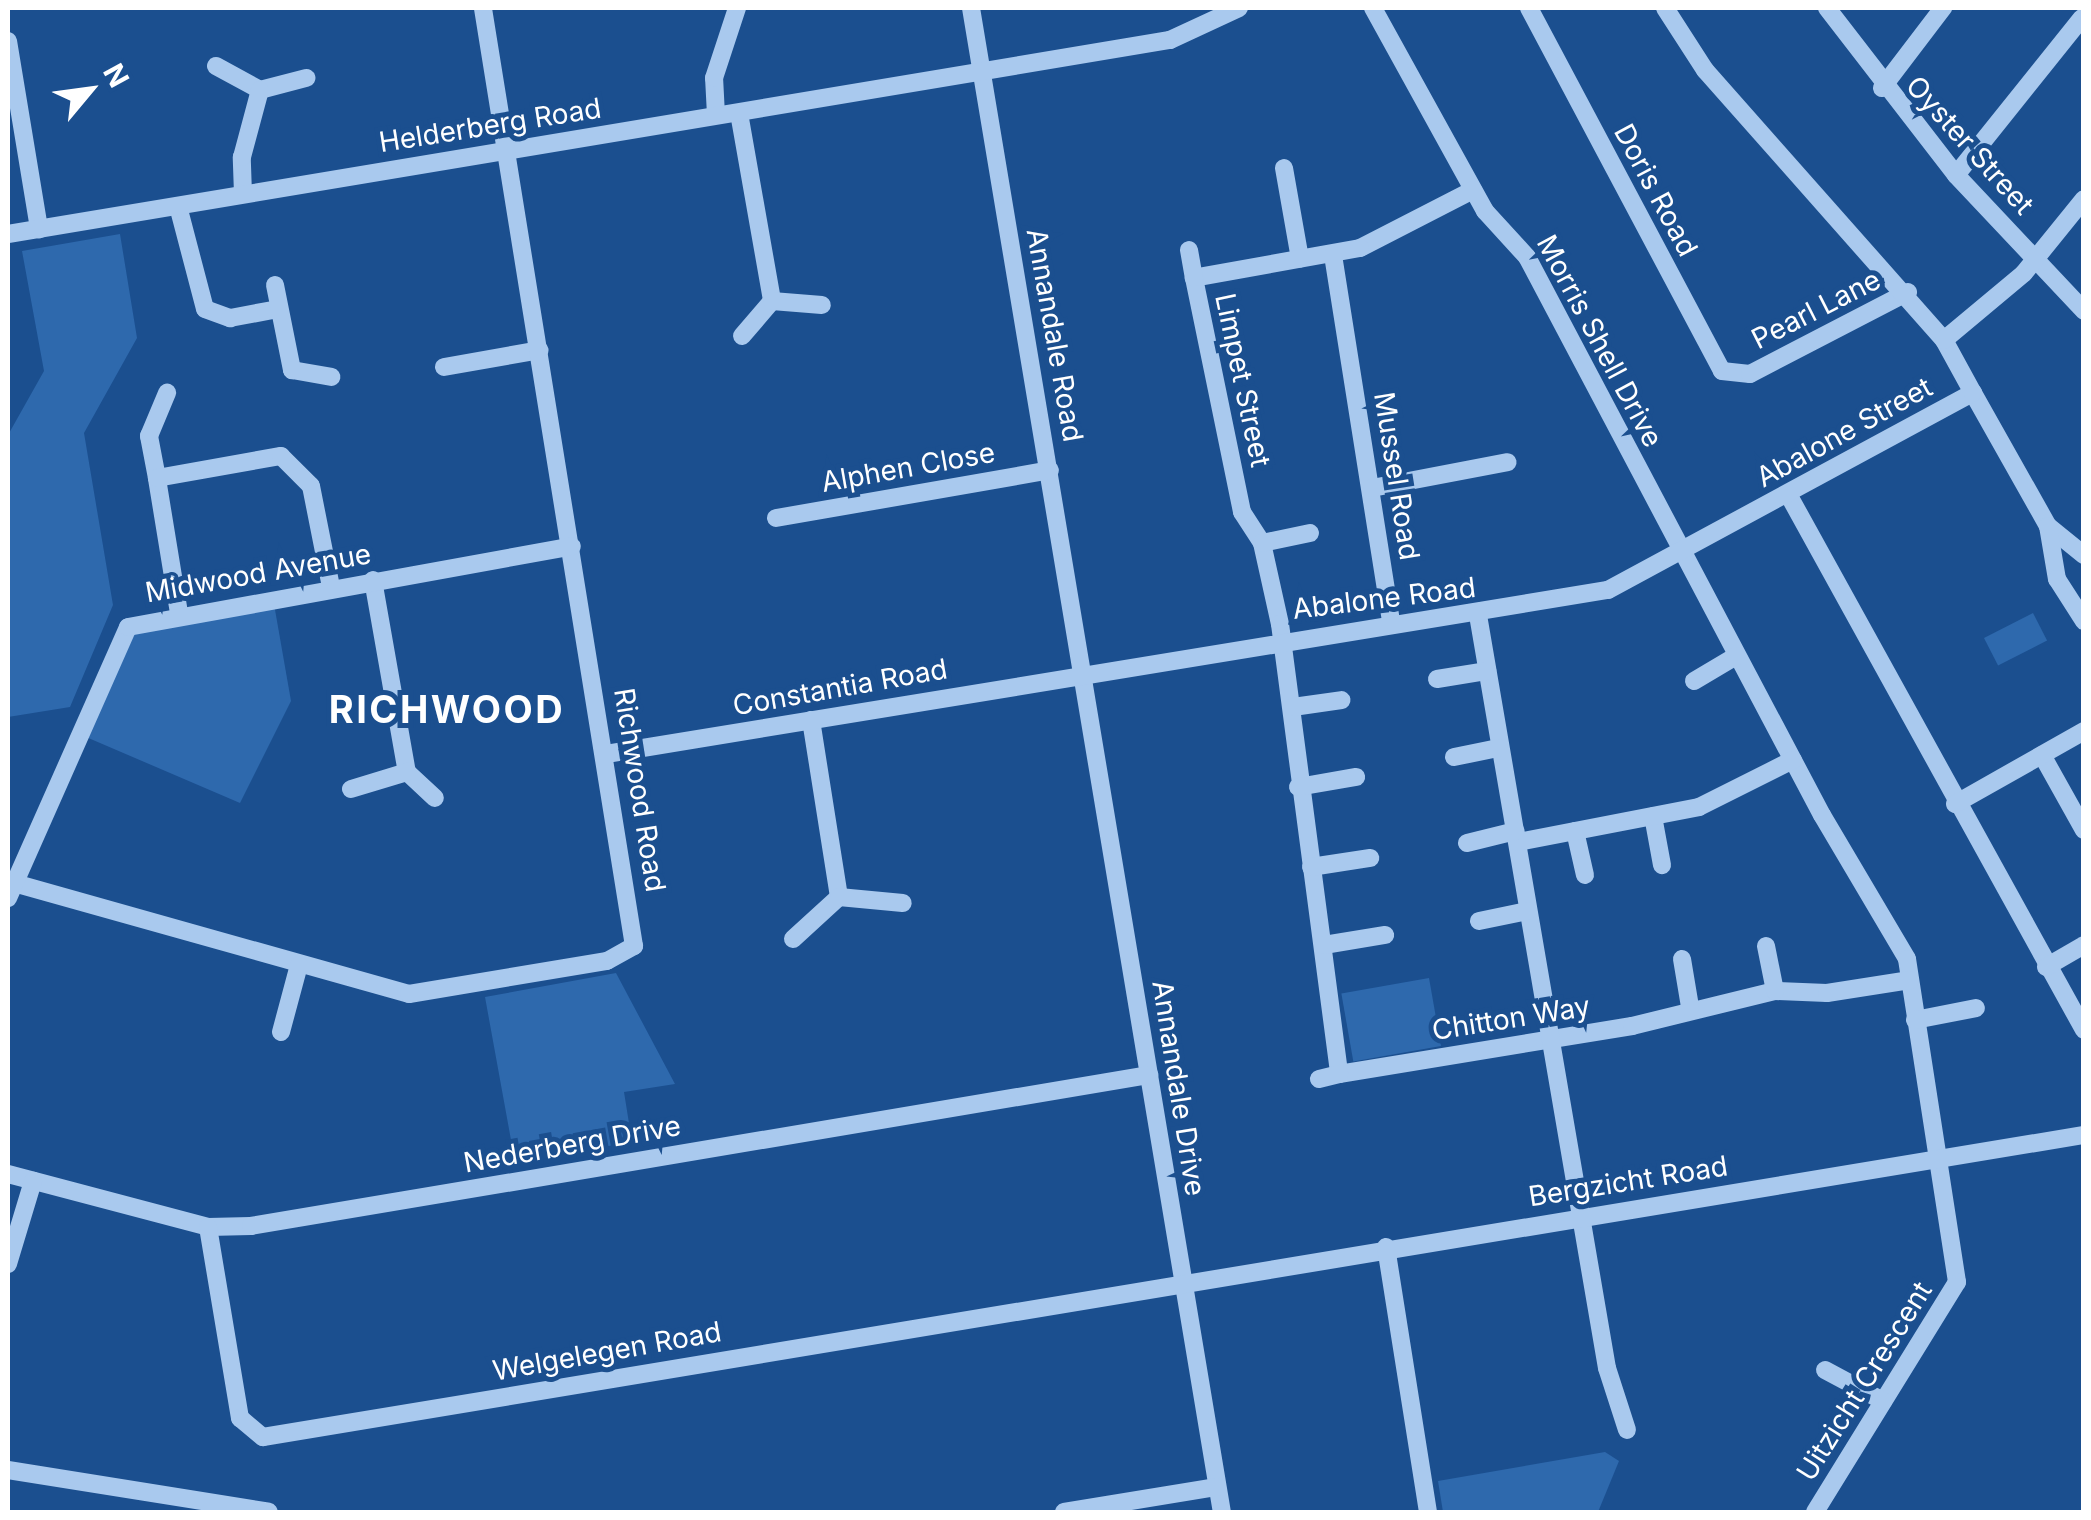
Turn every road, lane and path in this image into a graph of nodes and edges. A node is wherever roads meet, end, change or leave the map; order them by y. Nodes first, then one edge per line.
1 (482, 8) edge
2 (737, 8) edge
3 (971, 8) edge
4 (1239, 8) edge
5 (1373, 8) edge
6 (1529, 8) edge
7 (1665, 8) edge
8 (1827, 8) edge
9 (1943, 8) edge
10 (2070, 8) edge
11 (2083, 19) edge
12 (8, 42) edge
13 (216, 66) dead end
14 (982, 70) junction
15 (306, 78) dead end
16 (1882, 88) junction
17 (260, 90) junction
18 (738, 113) junction
19 (716, 115) junction
20 (506, 150) junction
21 (1284, 168) dead end
22 (1956, 176) junction
23 (1473, 190) junction
24 (243, 194) junction
25 (2084, 200) edge
26 (178, 206) junction
27 (38, 229) junction
28 (8, 234) edge
29 (1189, 250) dead end
30 (1334, 255) junction
31 (1300, 258) junction
32 (2038, 258) junction
33 (1194, 278) junction
34 (275, 285) dead end
35 (1908, 292) junction
36 (772, 301) junction
37 (822, 305) dead end
38 (278, 310) junction
39 (2084, 310) edge
40 (742, 336) dead end
41 (1944, 340) junction
42 (540, 350) junction
43 (444, 366) dead end
44 (1750, 374) joint
45 (331, 377) dead end
46 (168, 393) dead end
47 (1973, 393) junction
48 (1508, 462) dead end
49 (1050, 470) junction
50 (157, 478) junction
51 (1372, 488) junction
52 (1788, 494) junction
53 (776, 518) dead end
54 (2048, 526) junction
55 (1310, 533) dead end
56 (1262, 543) junction
57 (572, 546) junction
58 (1683, 550) junction
59 (2084, 555) edge
60 (373, 580) junction
61 (332, 587) junction
62 (179, 613) junction
63 (1478, 615) junction
64 (2084, 621) edge
65 (1392, 623) junction
66 (1282, 639) junction
67 (1736, 656) junction
68 (1487, 671) junction
69 (1083, 672) junction
70 (1438, 679) dead end
71 (1694, 680) dead end
72 (1342, 700) dead end
73 (1292, 707) junction
74 (811, 720) junction
75 (2084, 732) edge
76 (1498, 748) junction
77 (606, 754) junction
78 (2042, 755) junction
79 (1454, 756) dead end
80 (1793, 760) junction
81 (407, 772) junction
82 (1356, 777) dead end
83 (1298, 786) junction
84 (351, 789) dead end
85 (435, 798) dead end
86 (1955, 804) junction
87 (1653, 816) junction
88 (2084, 830) edge
89 (1576, 832) junction
90 (1516, 836) junction
91 (1467, 843) dead end
92 (1370, 858) dead end
93 (1662, 865) dead end
94 (1311, 867) junction
95 (1585, 874) dead end
96 (11, 890) edge
97 (840, 896) junction
98 (903, 903) dead end
99 (1528, 911) junction
100 (1479, 921) dead end
101 (1384, 935) dead end
102 (793, 940) dead end
103 (1324, 945) junction
104 (2084, 945) edge
105 (1766, 946) dead end
106 (1682, 959) dead end
107 (299, 965) junction
108 (2046, 966) junction
109 (1910, 980) junction
110 (1775, 991) junction
111 (1690, 1006) junction
112 (1976, 1008) dead end
113 (1915, 1020) junction
114 (2084, 1030) edge
115 (281, 1032) dead end
116 (1551, 1040) junction
117 (1339, 1074) junction
118 (1149, 1075) junction
119 (1318, 1078) dead end
120 (2084, 1135) edge
121 (1939, 1158) junction
122 (8, 1174) edge
123 (33, 1181) junction
124 (1580, 1217) junction
125 (208, 1227) junction
126 (1386, 1247) junction
127 (8, 1264) edge
128 (1182, 1282) junction
129 (1824, 1370) dead end
130 (1883, 1401) junction
131 (1627, 1430) dead end
132 (8, 1470) edge
133 (1216, 1487) junction
134 (268, 1512) edge
135 (1064, 1512) edge
136 (1222, 1512) edge
137 (1428, 1512) edge
138 (1815, 1512) edge

1 - 20 street, Richwood Road
2 - 19 street
3 - 14 street, Annandale Road
4 - 14 street
5 - 23 street, Morris Shell Drive
6 - 44 street, Doris Road
7 - 35 street
8 - 16 street, Oyster Street
9 - 16 street
10 - 11 street
11 - 22 street
12 - 27 street
13 - 17 street
14 - 18 street, Helderberg Road
14 - 49 street, Annandale Road
15 - 17 street
16 - 22 street, Oyster Street
17 - 24 street
18 - 19 street, Helderberg Road
18 - 36 street
19 - 20 street, Helderberg Road
20 - 24 street, Helderberg Road
20 - 42 street, Richwood Road
21 - 31 street
22 - 32 street, Oyster Street
23 - 30 street, Limpet Street
23 - 58 street, Morris Shell Drive
24 - 26 street, Helderberg Road
25 - 32 street, Abalone Street
26 - 27 street, Helderberg Road
26 - 38 street
27 - 28 street, Helderberg Road
29 - 33 street
30 - 31 street, Limpet Street
30 - 51 street, Mussel Road
31 - 33 street, Limpet Street
32 - 39 street, Oyster Street
32 - 41 street, Abalone Street
33 - 56 street, Limpet Street
34 - 38 street
35 - 41 street
35 - 44 street, Pearl Lane
36 - 37 street
36 - 40 street
38 - 45 street
41 - 47 street, Abalone Street
42 - 43 street
42 - 57 street, Richwood Road
46 - 50 street
47 - 52 street, Abalone Street
47 - 54 street
48 - 51 street
49 - 53 street, Alphen Close
49 - 69 street, Annandale Road
50 - 61 street
50 - 62 street
51 - 65 street, Mussel Road
52 - 58 street, Abalone Street
52 - 86 street
54 - 59 street
54 - 64 street
55 - 56 street
56 - 66 street, Limpet Street
57 - 60 street, Midwood Avenue
57 - 77 street, Richwood Road
58 - 63 street, Abalone Road
58 - 67 street, Morris Shell Drive
60 - 61 street, Midwood Avenue
60 - 81 street
61 - 62 street, Midwood Avenue
62 - 96 street, Midwood Avenue
63 - 65 street, Abalone Road
63 - 68 street
65 - 66 street, Abalone Road
66 - 69 street, Abalone Road
66 - 73 street
67 - 71 street
67 - 80 street, Morris Shell Drive
68 - 70 street
68 - 76 street
69 - 74 street, Constantia Road
69 - 118 street, Annandale Drive
72 - 73 street
73 - 83 street
74 - 77 street, Constantia Road
74 - 97 street
75 - 78 street
76 - 79 street
76 - 90 street
77 - 107 street, Richwood Road
78 - 86 street
78 - 88 street
80 - 87 street
80 - 109 street, Morris Shell Drive
81 - 84 street
81 - 85 street
82 - 83 street
83 - 94 street
86 - 108 street
87 - 89 street
87 - 93 street
89 - 90 street
89 - 95 street
90 - 91 street
90 - 99 street
92 - 94 street
94 - 103 street
96 - 107 street, Richwood Road
97 - 98 street
97 - 102 street
99 - 100 street
99 - 116 street
101 - 103 street
103 - 117 street
104 - 108 street
105 - 110 street
106 - 111 street
107 - 115 street
108 - 114 street
109 - 110 street, Chitton Way
109 - 113 street, Morris Shell Drive
110 - 111 street, Chitton Way
111 - 116 street, Chitton Way
112 - 113 street
113 - 121 street, Morris Shell Drive
116 - 117 street, Chitton Way
116 - 124 street
117 - 119 street, Chitton Way
118 - 125 street, Nederberg Drive
118 - 128 street, Annandale Drive
120 - 121 street, Bergzicht Road
121 - 124 street, Bergzicht Road
121 - 130 street, Uitzicht Crescent
122 - 123 street, Nederberg Drive
123 - 125 street, Nederberg Drive
123 - 127 street
124 - 126 street, Bergzicht Road
124 - 131 street
125 - 128 street, Welgelegen Road
126 - 128 street, Bergzicht Road
126 - 137 street
128 - 133 street, Annandale Drive
129 - 130 street
130 - 138 street, Uitzicht Crescent
132 - 134 street
133 - 135 street
133 - 136 street, Annandale Drive

